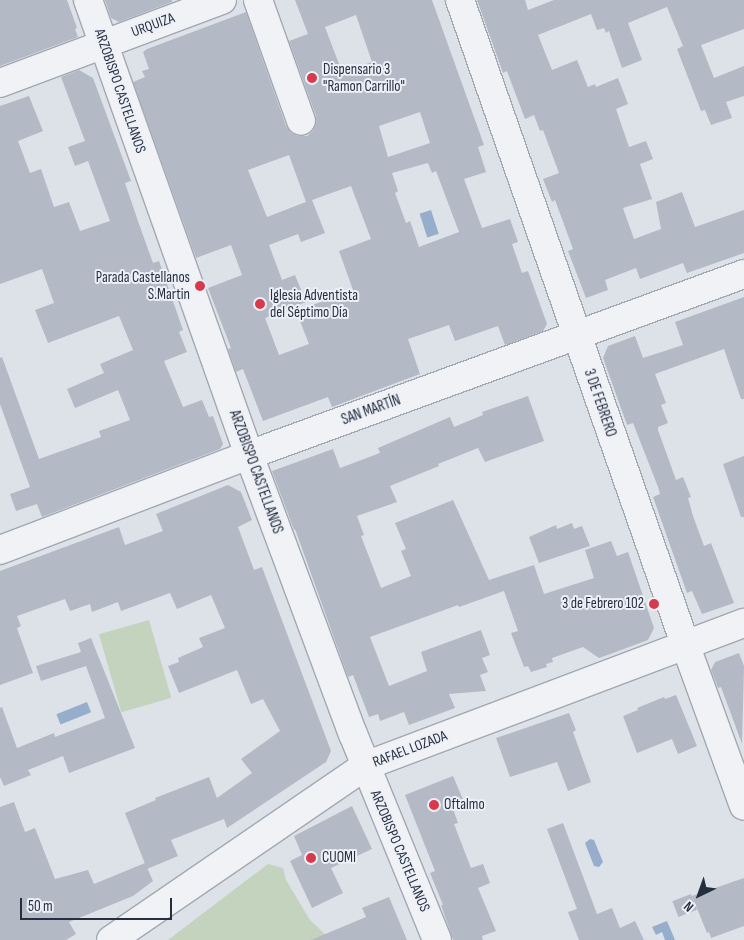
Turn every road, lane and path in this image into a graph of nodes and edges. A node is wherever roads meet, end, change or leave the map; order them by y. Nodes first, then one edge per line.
1 (88, 0) edge
2 (222, 0) edge
3 (258, 0) edge
4 (460, 0) edge
5 (103, 43) junction
6 (0, 83) edge
7 (301, 121) dead end
8 (744, 274) edge
9 (577, 335) junction
10 (249, 454) junction
11 (0, 550) edge
12 (744, 623) edge
13 (685, 644) junction
14 (365, 766) junction
15 (744, 806) edge
16 (111, 940) edge
17 (437, 940) edge

1 - 5 street, ARZOBISPO CASTELLANOS
2 - 5 street, URQUIZA
3 - 7 street
4 - 9 street, 3 DE FEBRERO
5 - 6 street, URQUIZA
5 - 10 street, ARZOBISPO CASTELLANOS
8 - 9 street, SAN MARTÍN
9 - 10 street, SAN MARTÍN
9 - 13 street, 3 DE FEBRERO
10 - 11 street, SAN MARTÍN
10 - 14 street, ARZOBISPO CASTELLANOS
12 - 13 street, RAFAEL LOZADA
13 - 14 street, RAFAEL LOZADA
13 - 15 street, 3 DE FEBRERO
14 - 16 street, RAFAEL LOZADA
14 - 17 street, ARZOBISPO CASTELLANOS

